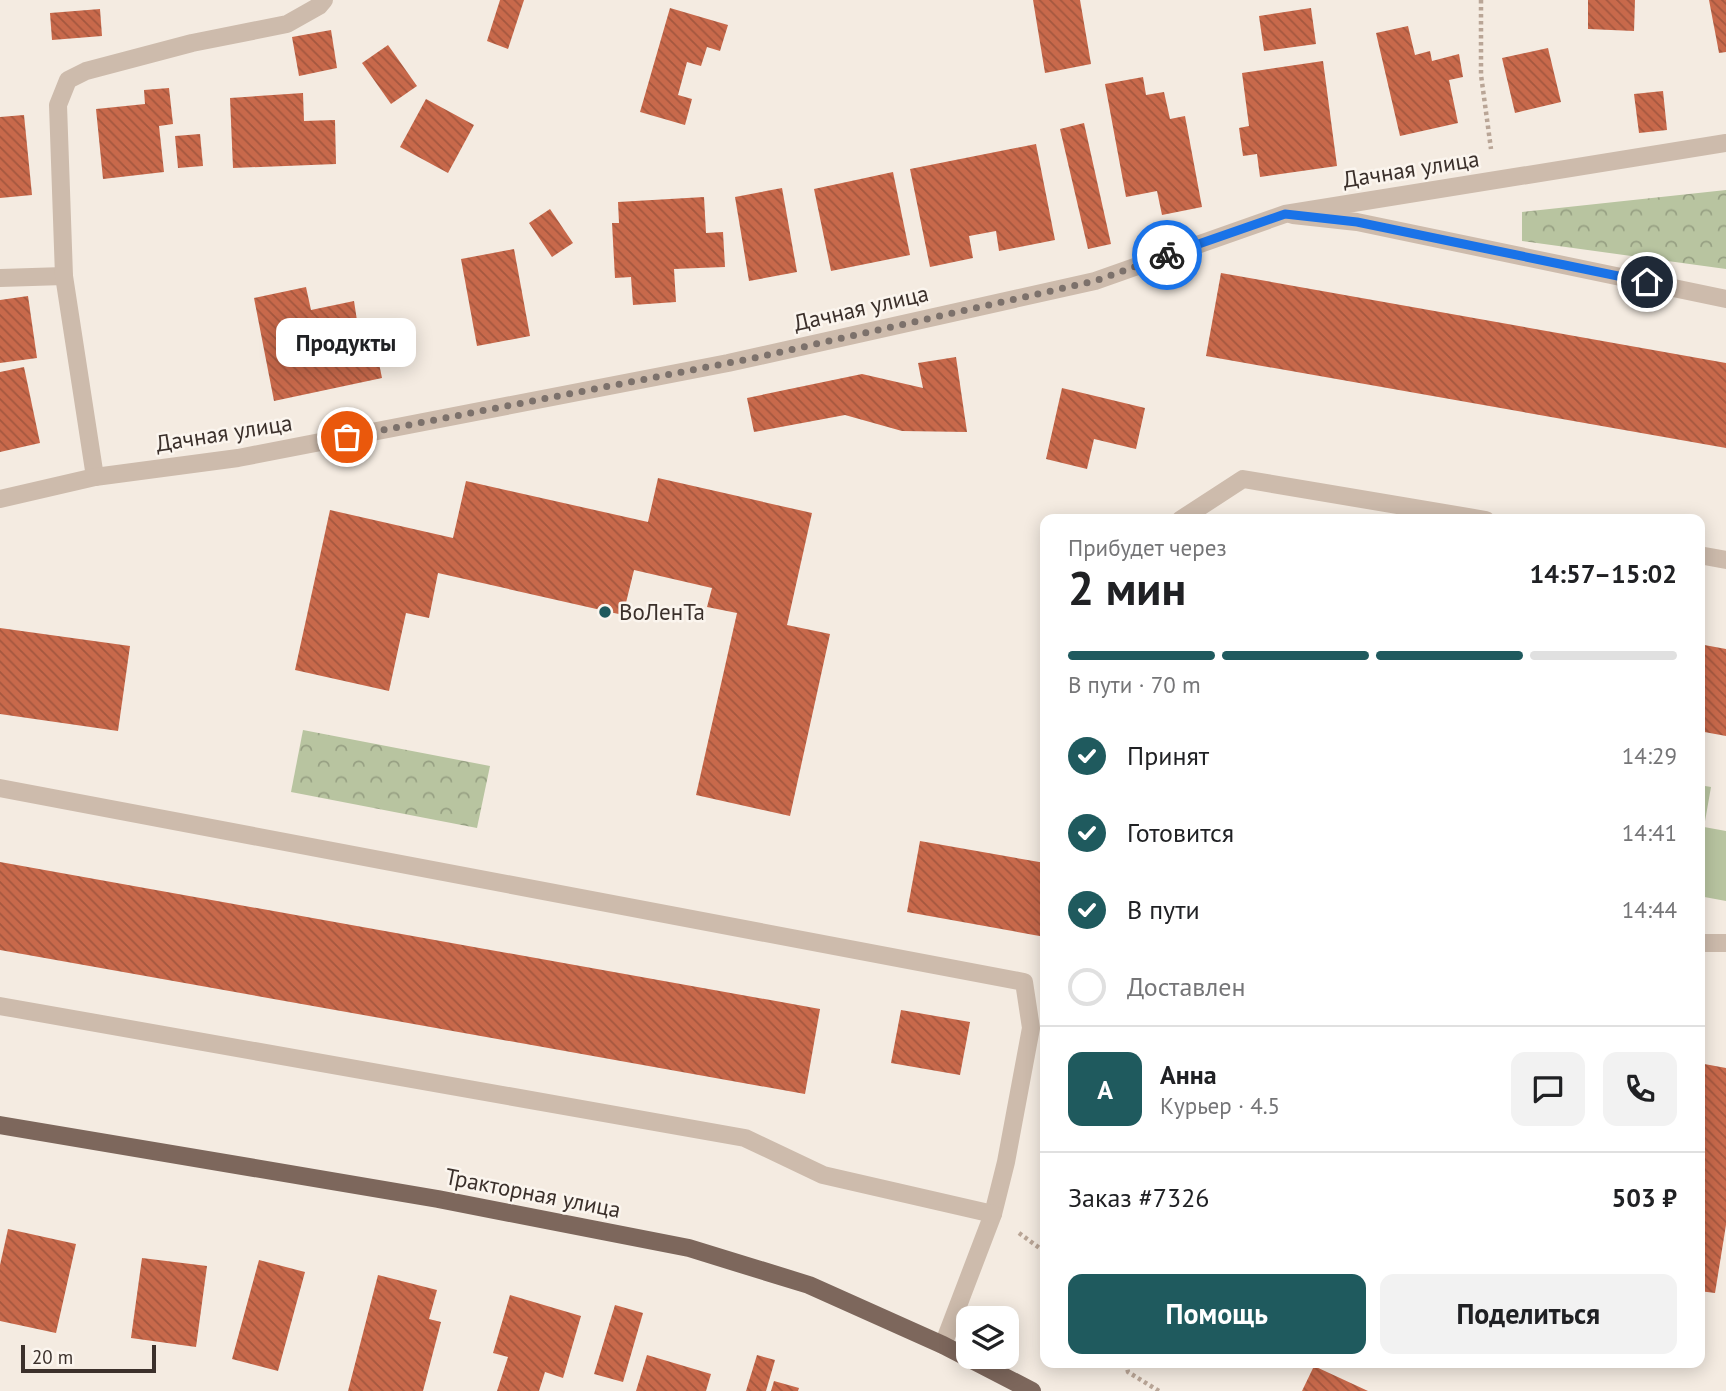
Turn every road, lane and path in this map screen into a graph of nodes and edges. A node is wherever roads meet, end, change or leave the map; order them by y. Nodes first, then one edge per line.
1 (324, 0) edge
2 (1481, 0) edge
3 (1726, 143) edge
4 (1495, 180) junction
5 (1285, 214) junction
6 (64, 276) junction
7 (0, 278) edge
8 (1726, 299) edge
9 (95, 477) junction
10 (0, 499) edge
11 (1189, 514) edge
12 (1450, 514) edge
13 (1705, 556) edge
14 (1726, 560) edge
15 (0, 788) edge
16 (1705, 943) edge
17 (1726, 943) edge
18 (0, 1006) edge
19 (0, 1125) edge
20 (993, 1214) junction
21 (943, 1345) junction
22 (1127, 1368) edge
23 (1032, 1391) edge
24 (1158, 1391) edge

1 - 6 street
2 - 4 path
3 - 4 street, Дачная улица
4 - 5 street, Дачная улица
5 - 8 street
5 - 9 street, Дачная улица
6 - 7 street
6 - 9 street
9 - 10 street, Дачная улица
11 - 12 street
13 - 14 street
15 - 20 street
16 - 17 street
18 - 20 street
19 - 21 main road, Тракторная улица
20 - 21 street
21 - 23 main road, Тракторная улица
22 - 24 path

